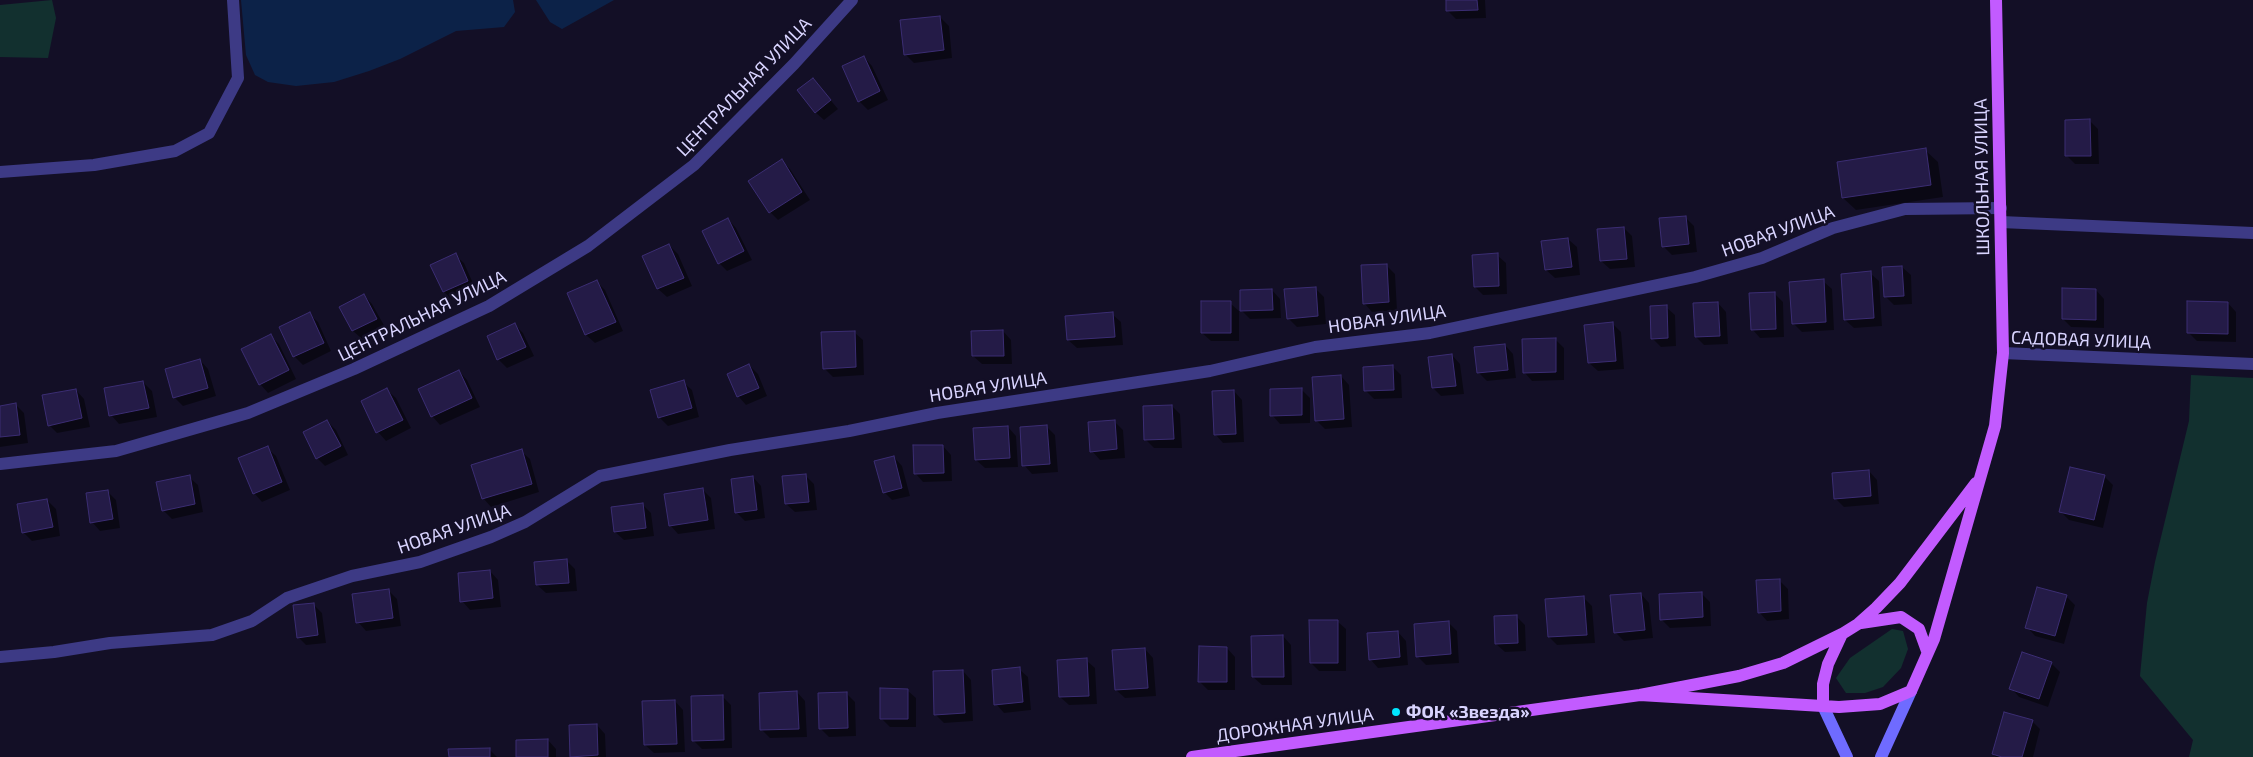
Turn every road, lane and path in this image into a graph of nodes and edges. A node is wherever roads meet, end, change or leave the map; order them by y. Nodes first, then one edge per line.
1 (234, 0) edge
2 (852, 0) edge
3 (1996, 0) edge
4 (0, 172) edge
5 (2001, 208) junction
6 (2001, 222) junction
7 (2253, 233) edge
8 (2003, 353) junction
9 (2253, 364) edge
10 (0, 464) edge
11 (1980, 477) junction
12 (1858, 624) junction
13 (1842, 634) junction
14 (1928, 651) junction
15 (0, 657) edge
16 (1911, 691) junction
17 (1640, 695) junction
18 (1823, 706) junction
19 (1192, 757) edge
20 (1847, 757) edge
21 (1882, 757) edge

1 - 4 street
2 - 10 street, ЦЕНТРАЛЬНАЯ УЛИЦА
3 - 5 main road, ШКОЛЬНАЯ УЛИЦА
5 - 6 main road, ШКОЛЬНАЯ УЛИЦА
5 - 15 street, НОВАЯ УЛИЦА
6 - 7 street
6 - 8 main road, ШКОЛЬНАЯ УЛИЦА
8 - 9 street, САДОВАЯ УЛИЦА
8 - 11 main road, САДОВАЯ УЛИЦА
11 - 12 main road, САДОВАЯ УЛИЦА
11 - 14 main road, САДОВАЯ УЛИЦА
12 - 13 main road, САДОВАЯ УЛИЦА
12 - 14 main road
13 - 17 main road, САДОВАЯ УЛИЦА
13 - 18 main road
14 - 16 main road, САДОВАЯ УЛИЦА
16 - 18 main road
16 - 21 main road, САДОВАЯ УЛИЦА
17 - 18 main road
17 - 19 main road, ДОРОЖНАЯ УЛИЦА
18 - 20 main road

